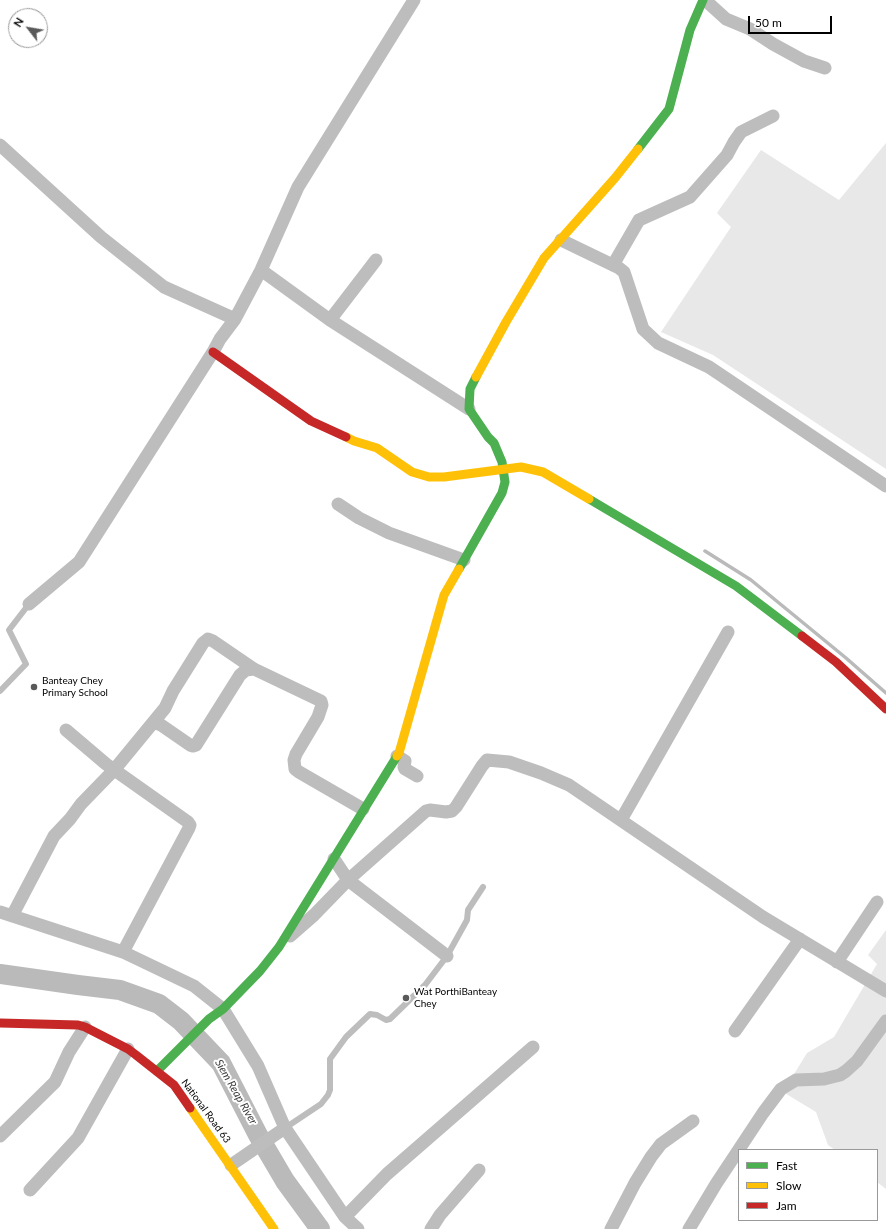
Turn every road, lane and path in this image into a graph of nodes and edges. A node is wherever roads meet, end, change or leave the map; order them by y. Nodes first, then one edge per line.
1 (414, 0) edge
2 (704, 0) edge
3 (825, 68) dead end
4 (773, 116) dead end
5 (0, 145) edge
6 (561, 240) junction
7 (376, 260) dead end
8 (612, 265) junction
9 (261, 270) junction
10 (330, 320) junction
11 (231, 322) junction
12 (213, 352) junction
13 (469, 409) junction
14 (503, 466) junction
15 (886, 486) edge
16 (338, 504) dead end
17 (464, 560) junction
18 (29, 604) joint
19 (728, 632) dead end
20 (254, 668) junction
21 (0, 691) edge
22 (886, 709) edge
23 (154, 722) junction
24 (66, 730) dead end
25 (397, 756) junction
26 (114, 770) junction
27 (417, 776) dead end
28 (364, 809) junction
29 (621, 820) junction
30 (334, 859) junction
31 (348, 880) junction
32 (483, 887) dead end
33 (877, 902) dead end
34 (6, 914) edge
35 (800, 939) junction
36 (279, 947) junction
37 (123, 952) junction
38 (447, 956) junction
39 (837, 962) junction
40 (886, 991) edge
41 (223, 1009) junction
42 (886, 1021) edge
43 (0, 1023) edge
44 (85, 1027) junction
45 (735, 1031) dead end
46 (533, 1047) dead end
47 (128, 1049) junction
48 (157, 1071) junction
49 (693, 1121) dead end
50 (281, 1131) junction
51 (0, 1136) edge
52 (739, 1149) edge
53 (738, 1151) edge
54 (230, 1165) junction
55 (480, 1170) dead end
56 (30, 1190) dead end
57 (345, 1217) junction
58 (274, 1229) edge
59 (358, 1229) edge
60 (431, 1229) edge
61 (610, 1229) edge
62 (689, 1229) edge

1 - 9 street
2 - 3 street
2 - 6 street
4 - 8 street
5 - 11 street
6 - 8 street
6 - 13 street
7 - 10 street
8 - 15 street
9 - 10 street
9 - 11 street
10 - 13 street
11 - 12 street
12 - 14 street
12 - 18 street
13 - 14 street
14 - 17 street
14 - 22 street
16 - 17 street
17 - 25 street
18 - 21 lane
19 - 29 street
20 - 23 street
20 - 23 street
20 - 28 street
23 - 26 street
24 - 26 street
25 - 27 street
25 - 28 street
26 - 34 street
26 - 37 street
28 - 30 street
29 - 31 street
29 - 35 street
30 - 31 street
30 - 36 street
31 - 36 street
31 - 38 street
32 - 38 lane
33 - 39 street
34 - 37 street
35 - 39 street
35 - 45 street
36 - 41 street
37 - 41 street
38 - 50 lane
39 - 40 street
41 - 48 street
41 - 50 street
42 - 52 street
43 - 44 street, National Road 63
44 - 47 street, National Road 63
44 - 51 street
46 - 57 street
47 - 48 street, National Road 63
47 - 56 street
48 - 54 street, National Road 63
49 - 61 street
50 - 54 street
50 - 57 street
53 - 62 street
54 - 58 street, National Road 63
55 - 60 street
57 - 59 street

